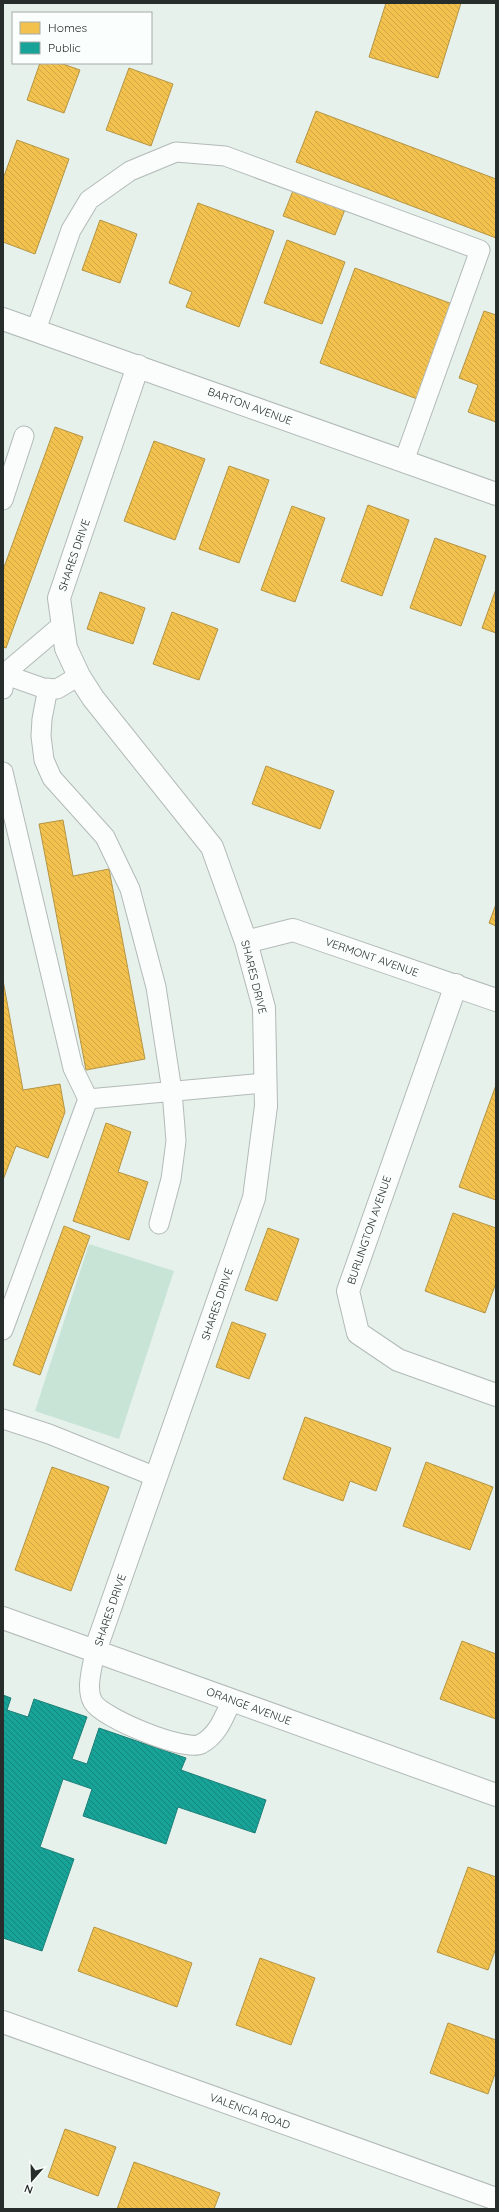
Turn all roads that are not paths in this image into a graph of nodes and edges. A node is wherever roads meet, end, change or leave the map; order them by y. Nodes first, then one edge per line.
1 (3, 319) edge
2 (36, 330) junction
3 (138, 366) junction
4 (24, 436) dead end
5 (404, 461) junction
6 (496, 494) edge
7 (3, 500) edge
8 (63, 624) junction
9 (78, 676) junction
10 (3, 679) edge
11 (48, 688) junction
12 (3, 772) edge
13 (246, 942) junction
14 (456, 985) junction
15 (496, 1000) edge
16 (266, 1083) junction
17 (172, 1091) junction
18 (88, 1099) junction
19 (158, 1224) dead end
20 (3, 1330) edge
21 (496, 1395) edge
22 (3, 1419) edge
23 (156, 1477) junction
24 (3, 1618) edge
25 (95, 1651) junction
26 (232, 1700) junction
27 (496, 1795) edge
28 (3, 2022) edge
29 (496, 2199) edge

1 - 2 street, BARTON AVENUE
2 - 3 street, BARTON AVENUE
2 - 5 lane
3 - 5 street, BARTON AVENUE
3 - 8 street, SHARES DRIVE
4 - 7 lane
5 - 6 street, BARTON AVENUE
8 - 9 street, SHARES DRIVE
8 - 10 lane
9 - 11 lane
9 - 13 street, SHARES DRIVE
10 - 11 lane
11 - 17 lane
12 - 18 lane
13 - 14 street, VERMONT AVENUE
13 - 16 street, SHARES DRIVE
14 - 15 street, VERMONT AVENUE
14 - 21 street, BURLINGTON AVENUE
16 - 17 lane
16 - 23 street, SHARES DRIVE
17 - 18 lane
17 - 19 lane
18 - 20 lane
22 - 23 lane
23 - 25 street, SHARES DRIVE
24 - 25 street, ORANGE AVENUE
25 - 26 street, ORANGE AVENUE
25 - 26 lane
26 - 27 street, ORANGE AVENUE
28 - 29 street, VALENCIA ROAD

